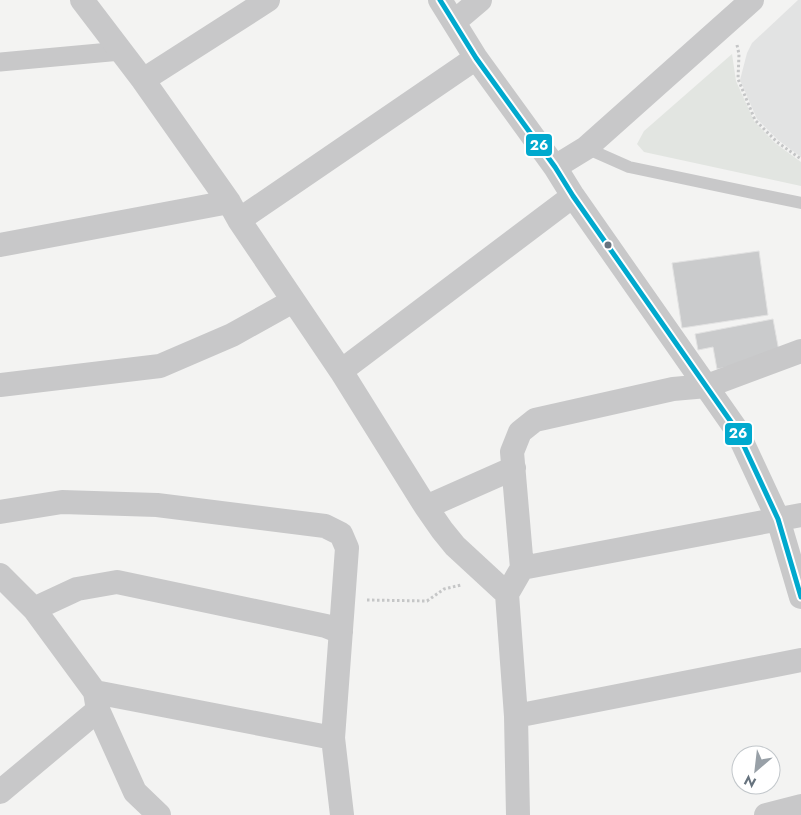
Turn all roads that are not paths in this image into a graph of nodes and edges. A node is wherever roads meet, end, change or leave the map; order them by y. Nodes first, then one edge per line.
1 (82, 0) edge
2 (268, 0) edge
3 (440, 0) edge
4 (480, 0) edge
5 (752, 0) edge
6 (454, 22) junction
7 (121, 51) junction
8 (476, 58) junction
9 (0, 62) edge
10 (143, 80) junction
11 (586, 148) junction
12 (555, 167) junction
13 (573, 196) junction
14 (801, 203) edge
15 (234, 211) junction
16 (0, 245) edge
17 (294, 301) junction
18 (801, 351) edge
19 (341, 371) junction
20 (0, 384) edge
21 (707, 386) junction
22 (514, 468) junction
23 (426, 507) junction
24 (0, 512) edge
25 (801, 515) edge
26 (778, 519) junction
27 (522, 568) junction
28 (0, 575) edge
29 (507, 594) junction
30 (801, 597) edge
31 (34, 609) junction
32 (342, 632) junction
33 (801, 660) edge
34 (96, 701) junction
35 (516, 716) junction
36 (333, 738) junction
37 (0, 792) edge
38 (801, 806) edge
39 (159, 815) edge
40 (342, 815) edge
41 (518, 815) edge
42 (766, 815) edge

1 - 7 street
2 - 10 street
3 - 6 street
4 - 6 street
5 - 11 street
6 - 8 street
7 - 9 street
7 - 10 street
8 - 12 street
8 - 15 street
10 - 15 street
11 - 12 street
11 - 14 lane
12 - 13 street
13 - 19 street
13 - 21 street
15 - 16 street
15 - 17 street
17 - 19 street
17 - 20 street
18 - 21 street
19 - 23 street
21 - 22 street
21 - 26 street
22 - 23 street
22 - 27 street
23 - 29 street
24 - 32 street
25 - 26 street
26 - 27 street
26 - 30 street
27 - 29 street
28 - 31 street
29 - 35 street
31 - 32 street
31 - 34 street
32 - 36 street
33 - 35 street
34 - 36 street
34 - 37 street
34 - 39 street
35 - 41 street
36 - 40 street
38 - 42 street

